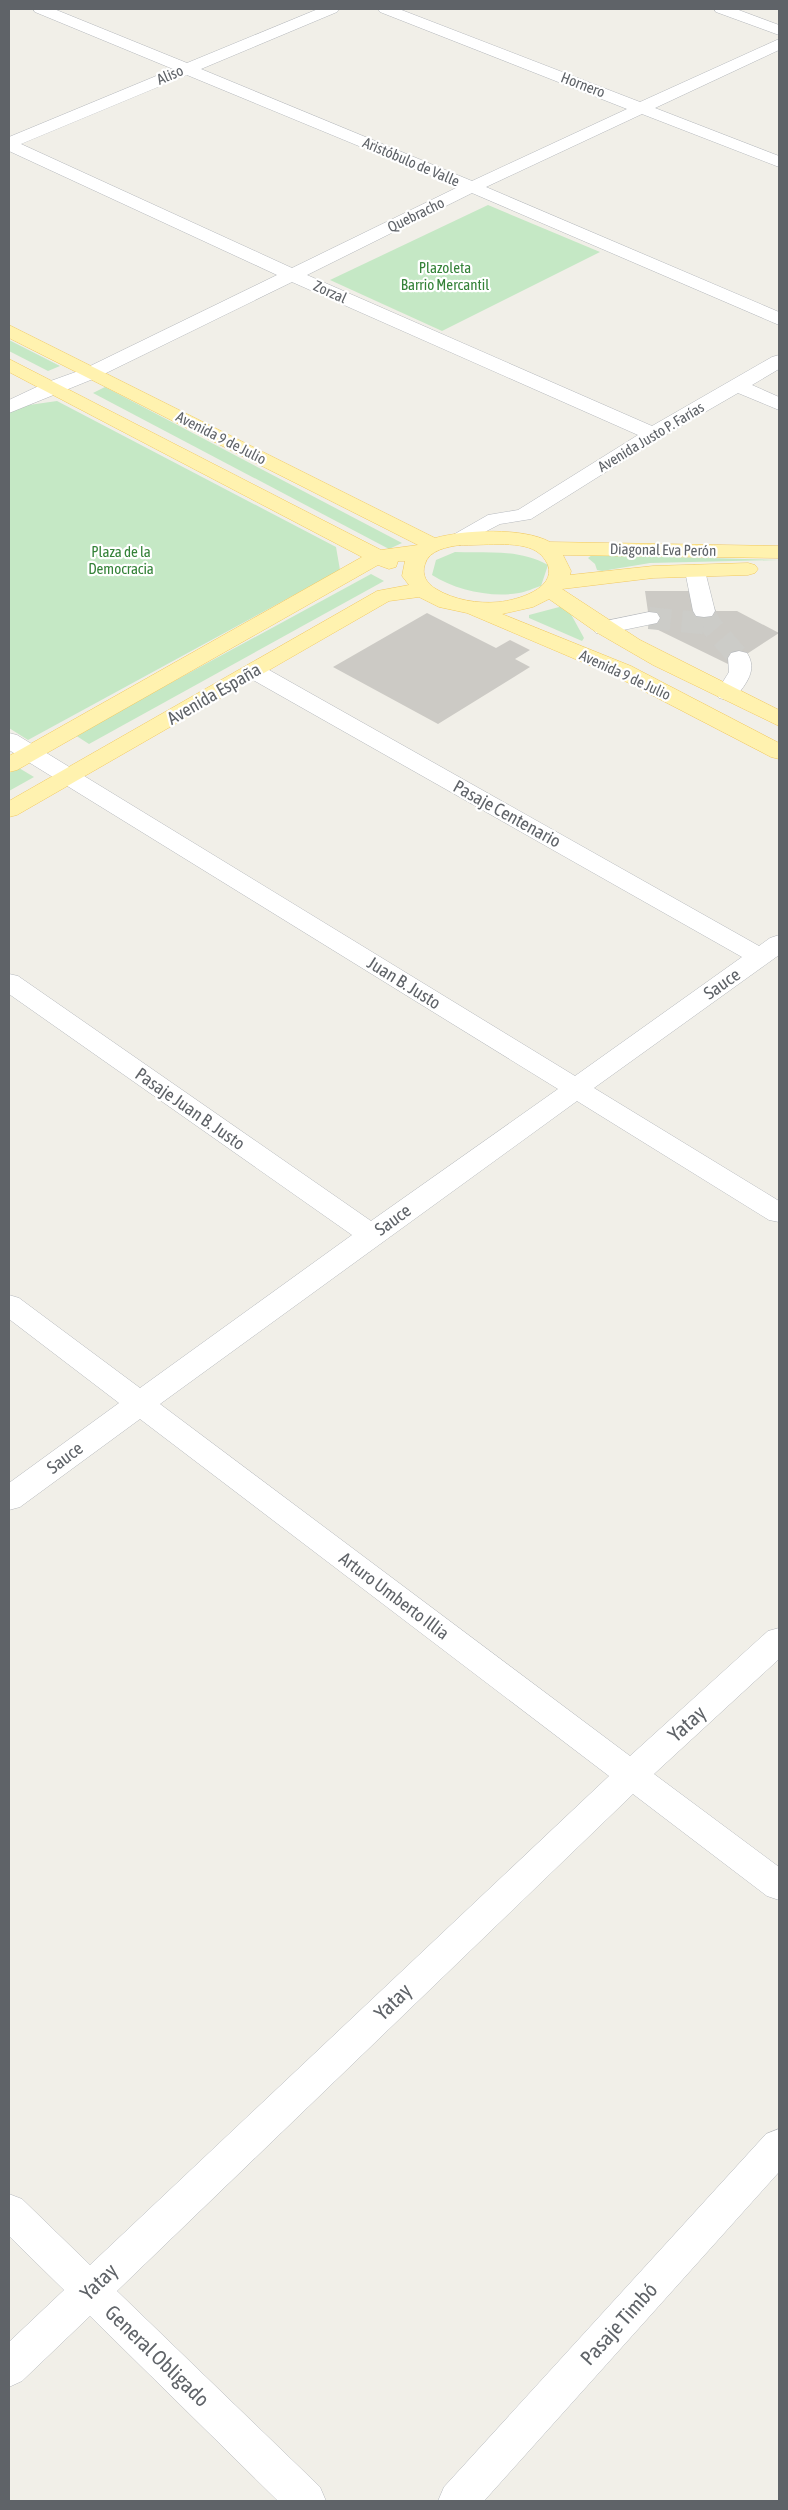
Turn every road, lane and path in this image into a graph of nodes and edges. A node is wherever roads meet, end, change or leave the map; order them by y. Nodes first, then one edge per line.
1 (41, 9) edge
2 (331, 9) edge
3 (386, 9) edge
4 (722, 9) edge
5 (779, 30) edge
6 (779, 44) edge
7 (185, 68) junction
8 (640, 107) junction
9 (9, 144) edge
10 (779, 162) edge
11 (472, 188) junction
12 (292, 275) junction
13 (779, 320) edge
14 (9, 331) edge
15 (779, 361) edge
16 (9, 365) edge
17 (91, 373) junction
18 (737, 385) junction
19 (52, 387) junction
20 (779, 404) edge
21 (9, 407) edge
22 (653, 434) junction
23 (524, 515) junction
24 (460, 539) junction
25 (539, 545) junction
26 (427, 549) junction
27 (779, 552) edge
28 (377, 557) junction
29 (779, 568) edge
30 (695, 571) junction
31 (418, 583) junction
32 (553, 586) junction
33 (466, 607) junction
34 (704, 611) tunnel mouth
35 (649, 618) tunnel mouth
36 (604, 628) junction
37 (739, 658) dead end
38 (254, 671) junction
39 (727, 693) junction
40 (779, 719) edge
41 (9, 740) edge
42 (779, 752) edge
43 (30, 753) junction
44 (9, 765) edge
45 (69, 776) junction
46 (9, 810) edge
47 (770, 950) edge
48 (9, 982) edge
49 (575, 1089) junction
50 (779, 1213) edge
51 (371, 1235) junction
52 (9, 1305) edge
53 (138, 1404) junction
54 (9, 1499) edge
55 (779, 1640) edge
56 (632, 1774) junction
57 (779, 1886) edge
58 (779, 2146) edge
59 (9, 2211) edge
60 (90, 2291) junction
61 (9, 2368) edge
62 (306, 2501) edge
63 (458, 2501) edge

1 - 7 street, Aristóbulo de Valle
2 - 7 street, Aliso
3 - 8 street, Hornero
4 - 5 street
6 - 8 street, Quebracho
7 - 9 street, Aliso
7 - 11 street, Aristóbulo de Valle
8 - 10 street, Hornero
8 - 11 street, Quebracho
9 - 12 street, Zorzal
11 - 12 street, Quebracho
11 - 13 street, Aristóbulo de Valle
12 - 17 street, Quebracho
12 - 22 street, Zorzal
14 - 17 main road, Avenida 9 de Julio
15 - 18 street, Avenida Justo P. Farías
16 - 19 main road, Avenida 9 de Julio
17 - 19 street, Quebracho
17 - 26 main road, Avenida 9 de Julio
18 - 20 street
18 - 22 street, Avenida Justo P. Farías
19 - 21 street, Quebracho
19 - 28 main road, Avenida 9 de Julio
22 - 23 street, Avenida Justo P. Farías
23 - 24 street, Avenida Justo P. Farías
23 - 25 street
24 - 25 main road, Diagonal Eva Perón
24 - 26 main road, Diagonal Eva Perón
25 - 27 main road, Diagonal Eva Perón
25 - 32 main road
26 - 28 main road
26 - 31 main road
28 - 31 main road, Avenida 9 de Julio
28 - 43 main road
29 - 30 main road, Diagonal Eva Perón
30 - 32 main road, Diagonal Eva Perón
30 - 34 street
31 - 33 main road, Avenida 9 de Julio
31 - 38 main road, Avenida España
32 - 33 main road
32 - 36 main road, Avenida 9 de Julio
33 - 42 main road, Avenida 9 de Julio
35 - 36 street
36 - 39 main road, Avenida 9 de Julio
37 - 39 street
38 - 45 main road, Avenida España
38 - 47 street, Pasaje Centenario
39 - 40 main road, Avenida 9 de Julio
41 - 43 street, Juan B. Justo
43 - 44 main road
43 - 45 street, Juan B. Justo
45 - 46 main road, Avenida España
45 - 49 street, Juan B. Justo
47 - 49 street, Sauce
48 - 51 street, Pasaje Juan B. Justo
49 - 50 street, Juan B. Justo
49 - 51 street, Sauce
51 - 53 street, Sauce
52 - 53 street, Arturo Umberto Illia
53 - 54 street, Sauce
53 - 56 street, Arturo Umberto Illia
55 - 56 street, Yatay
56 - 57 street, Arturo Umberto Illia
56 - 60 street, Yatay
58 - 63 street, Pasaje Timbó
59 - 60 street, General Obligado
60 - 61 street, Yatay
60 - 62 street, General Obligado

